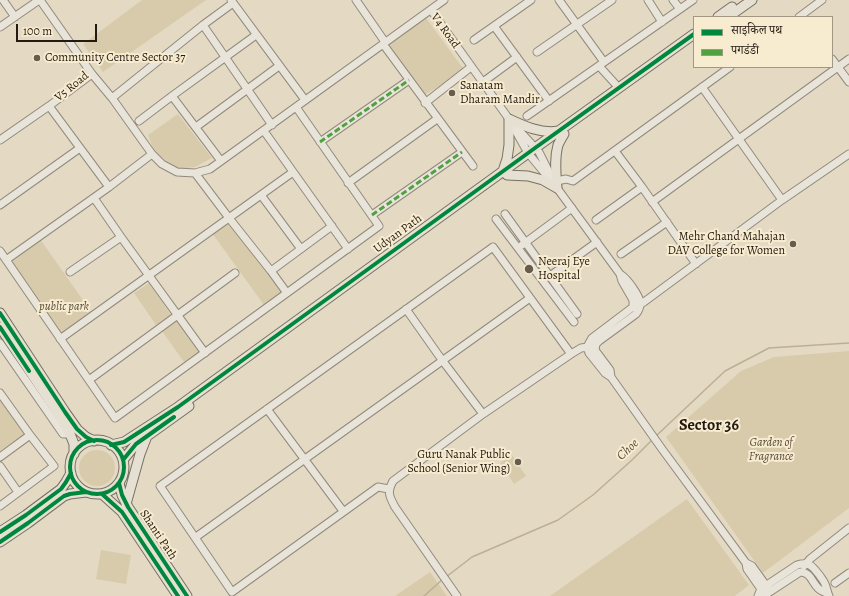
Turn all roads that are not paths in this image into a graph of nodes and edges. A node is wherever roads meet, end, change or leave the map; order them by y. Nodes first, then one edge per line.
1 (3, 0) edge
2 (40, 0) edge
3 (356, 0) edge
4 (444, 0) edge
5 (531, 0) edge
6 (559, 0) edge
7 (612, 0) edge
8 (648, 0) edge
9 (673, 0) edge
10 (693, 0) edge
11 (742, 0) edge
12 (752, 0) edge
13 (822, 0) edge
14 (232, 2) edge
15 (813, 3) edge
16 (680, 9) junction
17 (431, 10) junction
18 (719, 16) edge
19 (729, 16) edge
20 (801, 16) edge
21 (14, 17) junction
22 (662, 22) junction
23 (203, 25) junction
24 (577, 25) junction
25 (494, 26) junction
26 (0, 27) edge
27 (256, 35) junction
28 (693, 35) edge
29 (474, 40) dead end
30 (693, 42) edge
31 (384, 43) junction
32 (537, 52) dead end
33 (517, 57) junction
34 (225, 58) junction
35 (849, 59) edge
36 (833, 60) edge
37 (602, 64) junction
38 (279, 66) junction
39 (471, 67) junction
40 (838, 67) junction
41 (729, 68) edge
42 (92, 74) junction
43 (409, 80) junction
44 (482, 82) junction
45 (849, 82) edge
46 (702, 87) junction
47 (619, 88) junction
48 (247, 89) junction
49 (172, 96) junction
50 (112, 98) junction
51 (305, 100) junction
52 (549, 102) junction
53 (425, 103) junction
54 (49, 106) junction
55 (296, 107) junction
56 (527, 116) dead end
57 (437, 119) junction
58 (509, 119) junction
59 (139, 121) dead end
60 (272, 125) junction
61 (196, 127) junction
62 (264, 131) junction
63 (561, 132) junction
64 (739, 139) junction
65 (0, 140) edge
66 (320, 142) junction
67 (80, 148) junction
68 (615, 151) junction
69 (462, 152) junction
70 (533, 153) junction
71 (152, 154) junction
72 (849, 154) edge
73 (222, 161) junction
74 (472, 166) dead end
75 (293, 172) junction
76 (505, 173) junction
77 (195, 174) junction
78 (348, 182) junction
79 (557, 185) junction
80 (109, 187) junction
81 (642, 187) junction
82 (261, 195) junction
83 (94, 198) junction
84 (782, 200) junction
85 (652, 202) junction
86 (0, 205) edge
87 (572, 208) junction
88 (505, 214) dead end
89 (372, 215) junction
90 (228, 218) junction
91 (496, 219) dead end
92 (596, 220) dead end
93 (666, 222) junction
94 (332, 226) junction
95 (120, 237) junction
96 (526, 242) junction
97 (597, 242) junction
98 (348, 248) junction
99 (519, 248) junction
100 (301, 249) junction
101 (0, 252) edge
102 (621, 254) dead end
103 (6, 260) junction
104 (696, 264) junction
105 (271, 271) junction
106 (70, 272) dead end
107 (235, 273) dead end
108 (149, 276) junction
109 (550, 276) junction
110 (287, 293) junction
111 (530, 298) junction
112 (637, 304) junction
113 (406, 309) junction
114 (0, 313) edge
115 (577, 314) dead end
116 (178, 315) junction
117 (574, 322) dead end
118 (0, 327) edge
119 (60, 339) junction
120 (0, 343) edge
121 (592, 346) junction
122 (205, 353) junction
123 (570, 354) junction
124 (442, 360) junction
125 (89, 380) junction
126 (0, 393) edge
127 (267, 409) junction
128 (483, 414) junction
129 (70, 434) junction
130 (30, 435) junction
131 (147, 436) junction
132 (94, 441) junction
133 (111, 445) junction
134 (74, 454) junction
135 (0, 457) edge
136 (304, 459) junction
137 (123, 460) junction
138 (0, 466) edge
139 (71, 473) junction
140 (119, 483) junction
141 (389, 489) junction
142 (18, 492) junction
143 (86, 492) junction
144 (102, 494) junction
145 (126, 504) junction
146 (0, 506) edge
147 (343, 511) junction
148 (849, 528) edge
149 (0, 532) edge
150 (196, 537) junction
151 (0, 542) edge
152 (806, 564) junction
153 (802, 572) junction
154 (849, 572) edge
155 (835, 583) dead end
156 (764, 592) edge
157 (828, 595) edge
158 (178, 596) edge
159 (187, 596) edge
160 (457, 596) edge

1 - 21 street
2 - 21 street
2 - 42 street, V5 Road
3 - 31 street
4 - 17 street
5 - 25 street
6 - 24 street
7 - 24 street
8 - 22 street
9 - 16 street
10 - 16 street
11 - 18 main road
12 - 19 main road
13 - 15 street
14 - 23 street
14 - 27 street
15 - 20 street
16 - 22 street
17 - 31 street, V4 Road
17 - 39 street, V4 Road
21 - 26 street
22 - 37 street
23 - 34 street
23 - 50 street
24 - 32 street
24 - 37 street
25 - 29 street
25 - 33 street
27 - 34 street
27 - 38 street
28 - 47 main road, Udyan Path
30 - 63 main road, Udyan Path
31 - 43 street
31 - 51 street, V4 Road
33 - 44 street
33 - 52 street
34 - 48 street
34 - 49 street
35 - 40 street
36 - 40 street
37 - 47 street
37 - 52 street
38 - 48 street
38 - 51 street
39 - 44 street, V4 Road
39 - 53 street
40 - 45 street
40 - 64 street
41 - 46 street
42 - 50 street
42 - 54 street, V5 Road
43 - 53 street
43 - 66 street
44 - 58 street, V4 Road
46 - 64 street
46 - 68 street
47 - 63 main road, Udyan Path
48 - 60 street
48 - 61 street
49 - 59 street
49 - 61 street
50 - 71 street
51 - 55 street, V4 Road
52 - 56 street
53 - 57 street
54 - 65 street, V5 Road
54 - 67 street
55 - 60 street, V4 Road
55 - 66 street
57 - 69 street
57 - 78 street
58 - 63 main road
58 - 70 street, V4 Road
58 - 76 main road
60 - 62 street, V4 Road
61 - 73 street
62 - 73 street, V4 Road
62 - 75 street
63 - 70 main road, Udyan Path
63 - 79 main road
64 - 84 street
64 - 85 street
66 - 78 street
67 - 80 street
67 - 86 street
68 - 79 street
68 - 81 street
69 - 74 street
69 - 89 street
70 - 76 main road, Udyan Path
70 - 79 street, V4 Road
71 - 77 street
71 - 80 street
72 - 84 street
73 - 77 street, V4 Road
75 - 82 street
75 - 94 street
76 - 79 main road
76 - 131 main road, Udyan Path
76 - 133 main road, Udyan Path
77 - 90 street
78 - 89 street
79 - 87 street, V4 Road
80 - 83 street
81 - 85 street
81 - 92 street
82 - 90 street
82 - 100 street
83 - 95 street
83 - 103 street
84 - 104 street
85 - 93 street
87 - 96 street
87 - 97 street, V4 Road
88 - 96 street
89 - 98 street
90 - 105 street
90 - 108 street
91 - 99 street
93 - 102 street
93 - 104 street
94 - 98 street
94 - 100 street
95 - 106 street
95 - 108 street
96 - 99 street
96 - 109 street
97 - 109 street
97 - 112 street, V4 Road
98 - 110 street
99 - 117 street
100 - 105 street
101 - 103 street
103 - 119 street
104 - 112 street
105 - 110 street
107 - 116 street
108 - 116 street
108 - 119 street
109 - 115 street
110 - 122 street
111 - 113 street
111 - 123 street
111 - 124 street
112 - 121 street
113 - 124 street
113 - 127 street
114 - 132 main road
116 - 122 street
116 - 125 street
118 - 129 main road
119 - 125 street
120 - 129 street
121 - 123 street
121 - 156 street
122 - 125 street
123 - 128 street
124 - 128 street
124 - 136 street
126 - 130 street
127 - 136 street
127 - 150 street
128 - 141 street
129 - 134 main road
130 - 135 street
130 - 142 street
131 - 137 main road, Udyan Path
131 - 145 main road
132 - 133 main road
132 - 134 main road
133 - 137 main road
134 - 139 main road
136 - 147 street
136 - 150 street
137 - 140 main road
138 - 142 street
139 - 143 main road
139 - 149 main road
140 - 144 main road
140 - 145 main road, Shanti Path
141 - 147 street
141 - 160 street
142 - 146 street
143 - 144 main road
143 - 151 main road
144 - 158 main road, Shanti Path
145 - 159 main road, Shanti Path
147 - 150 street
148 - 152 street
152 - 153 street
152 - 156 street
152 - 157 street
153 - 156 street
153 - 157 street
154 - 155 street

